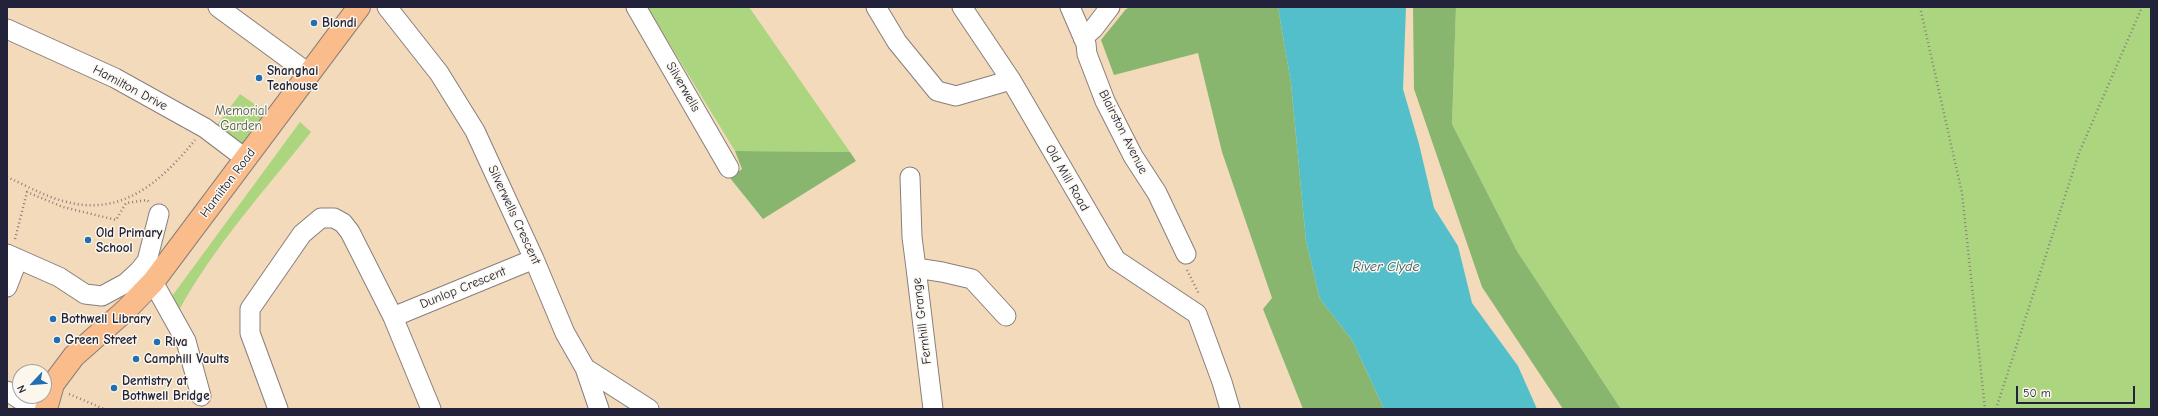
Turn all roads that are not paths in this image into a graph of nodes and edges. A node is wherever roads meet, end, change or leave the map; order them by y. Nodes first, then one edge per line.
1 (218, 7) edge
2 (359, 7) edge
3 (387, 7) edge
4 (636, 7) edge
5 (876, 7) edge
6 (962, 7) edge
7 (1070, 7) edge
8 (1110, 7) edge
9 (7, 29) edge
10 (1083, 38) junction
11 (308, 73) junction
12 (1011, 80) junction
13 (246, 159) junction
14 (729, 168) dead end
15 (910, 177) dead end
16 (159, 214) road end
17 (1186, 254) road end
18 (12, 256) edge
19 (534, 259) junction
20 (916, 268) junction
21 (153, 282) junction
22 (7, 287) edge
23 (393, 316) junction
24 (1006, 316) dead end
25 (585, 368) junction
26 (7, 391) edge
27 (201, 396) dead end
28 (35, 409) edge
29 (46, 409) edge
30 (278, 409) edge
31 (431, 409) edge
32 (599, 409) edge
33 (649, 409) edge
34 (933, 409) edge
35 (1230, 409) edge

1 - 11 street
2 - 11 main road, Hamilton Road
3 - 19 street, Silverwells Crescent
4 - 14 street, Silverwells
5 - 12 street
6 - 12 street, Old Mill Road
7 - 10 street, Blairston Avenue
8 - 10 street
9 - 13 street, Hamilton Drive
10 - 17 street, Blairston Avenue
11 - 13 main road, Hamilton Road
12 - 35 street, Old Mill Road
13 - 21 main road, Hamilton Road
15 - 20 street
16 - 18 street
18 - 22 street
19 - 23 street, Dunlop Crescent
19 - 25 street, Silverwells Crescent
20 - 24 street, Fernhill Grange
20 - 34 street, Fernhill Grange
21 - 27 street
21 - 29 main road, Hamilton Road
23 - 30 street
23 - 31 street
25 - 32 street
25 - 33 street, Silverwells Crescent
26 - 28 street

